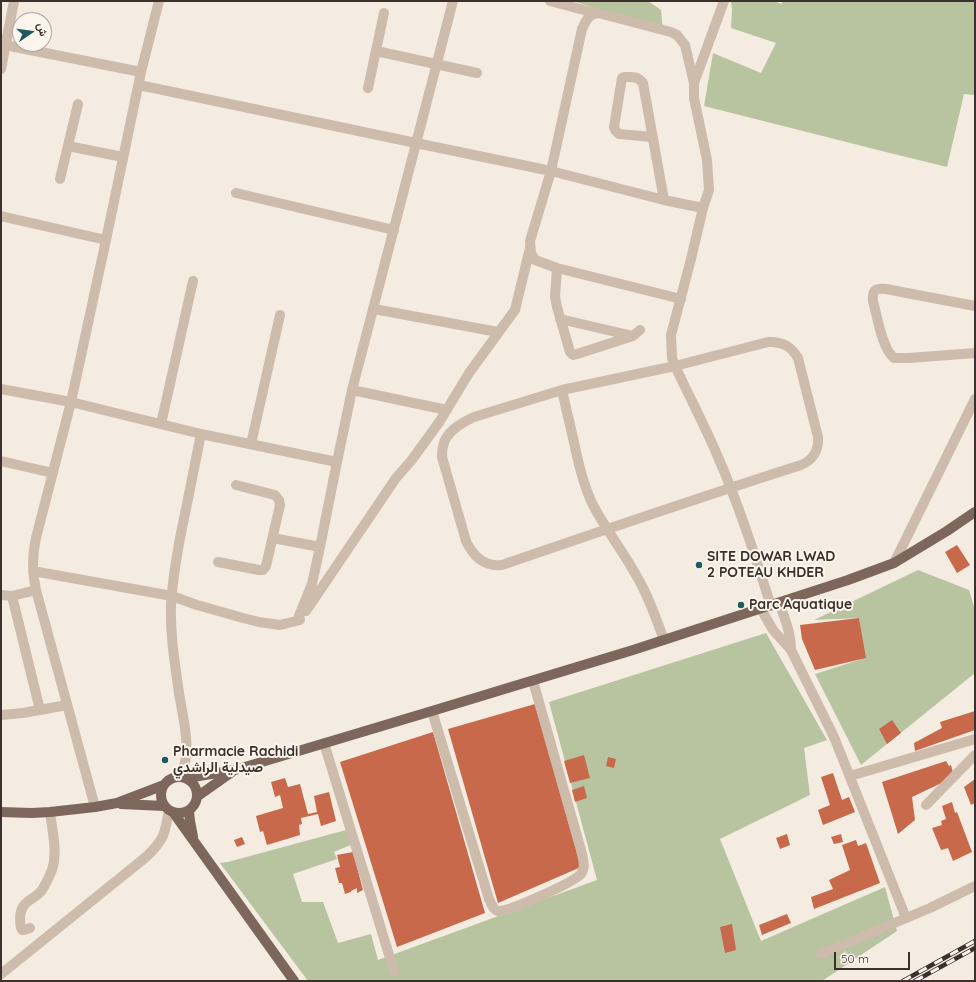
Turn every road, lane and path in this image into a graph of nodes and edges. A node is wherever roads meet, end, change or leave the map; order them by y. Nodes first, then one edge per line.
1 (14, 1) edge
2 (159, 1) edge
3 (452, 1) edge
4 (550, 1) edge
5 (724, 1) edge
6 (384, 12) dead end
7 (595, 13) junction
8 (5, 45) junction
9 (376, 51) junction
10 (436, 64) junction
11 (1, 69) edge
12 (141, 72) junction
13 (477, 73) dead end
14 (694, 83) junction
15 (138, 85) junction
16 (368, 88) dead end
17 (78, 104) dead end
18 (652, 137) junction
19 (416, 143) junction
20 (68, 146) junction
21 (123, 158) junction
22 (551, 171) junction
23 (60, 179) dead end
24 (236, 193) dead end
25 (664, 200) junction
26 (703, 208) junction
27 (1, 216) edge
28 (394, 230) junction
29 (106, 240) junction
30 (530, 247) junction
31 (557, 268) junction
32 (193, 281) dead end
33 (681, 299) junction
34 (975, 306) edge
35 (374, 309) junction
36 (280, 315) dead end
37 (560, 319) junction
38 (498, 332) junction
39 (975, 353) edge
40 (675, 366) junction
41 (1, 389) edge
42 (352, 390) junction
43 (562, 390) junction
44 (975, 400) edge
45 (71, 402) junction
46 (447, 410) junction
47 (161, 424) junction
48 (201, 434) junction
49 (251, 444) junction
50 (1, 461) edge
51 (336, 462) junction
52 (53, 473) junction
53 (236, 485) dead end
54 (730, 488) junction
55 (975, 512) edge
56 (607, 529) junction
57 (273, 538) junction
58 (320, 547) junction
59 (218, 562) dead end
60 (894, 563) junction
61 (33, 571) junction
62 (36, 590) junction
63 (1, 596) edge
64 (12, 596) junction
65 (172, 596) junction
66 (770, 606) junction
67 (300, 620) junction
68 (664, 640) junction
69 (791, 650) junction
70 (533, 681) junction
71 (67, 705) junction
72 (40, 710) junction
73 (432, 711) junction
74 (1, 715) edge
75 (975, 739) edge
76 (324, 743) junction
77 (975, 754) edge
78 (235, 770) junction
79 (850, 776) junction
80 (183, 778) junction
81 (164, 785) junction
82 (198, 796) junction
83 (117, 803) junction
84 (926, 805) dead end
85 (95, 807) junction
86 (169, 810) junction
87 (189, 811) junction
88 (1, 812) edge
89 (50, 812) junction
90 (195, 843) junction
91 (975, 886) edge
92 (906, 918) junction
93 (30, 928) dead end
94 (821, 954) dead end
95 (394, 971) dead end
96 (1, 974) edge
97 (294, 981) edge

1 - 8 street
2 - 12 street
3 - 10 street
4 - 7 street
5 - 14 street
6 - 9 street
7 - 14 street
7 - 22 street
8 - 11 street
8 - 12 street
9 - 10 street
9 - 16 street
10 - 13 street
10 - 19 street
12 - 15 street
14 - 26 street
15 - 19 street
15 - 21 street
17 - 20 street
18 - 18 street
18 - 25 street
19 - 22 street
19 - 28 street
20 - 21 street
20 - 23 street
21 - 29 street
22 - 25 street
22 - 30 street
24 - 28 street
25 - 26 street
26 - 33 street
27 - 29 street
28 - 35 street
29 - 45 street
30 - 31 street
30 - 38 street
31 - 33 street
31 - 37 street
32 - 47 street
33 - 40 street
34 - 39 street
35 - 38 street
35 - 42 street
36 - 49 street
37 - 37 street
38 - 46 street
40 - 43 street
40 - 54 street
40 - 54 street
41 - 45 street
42 - 46 street
42 - 51 street
43 - 56 street
43 - 56 street
44 - 60 street
45 - 47 street
45 - 52 street
46 - 67 street
47 - 48 street
48 - 49 street
48 - 65 street
49 - 51 street
50 - 52 street
51 - 58 street
52 - 61 street
53 - 57 street
54 - 56 street
54 - 66 street
55 - 60 main road
56 - 68 street
57 - 58 street
57 - 59 street
58 - 67 street
60 - 66 main road
61 - 62 street
61 - 65 street
62 - 64 street
62 - 71 street
63 - 64 street
64 - 72 street
65 - 67 street
65 - 80 street
66 - 68 main road
66 - 69 street
66 - 69 street
68 - 70 main road
69 - 79 street
70 - 73 main road
70 - 73 street
71 - 72 street
71 - 85 street
72 - 74 street
73 - 76 main road
75 - 79 street
76 - 78 main road
76 - 95 street
77 - 84 street
78 - 80 main road
78 - 82 main road
79 - 92 street
80 - 81 main road
80 - 82 main road
81 - 83 main road
81 - 86 main road
82 - 87 main road
83 - 85 main road
83 - 86 main road
85 - 89 main road
86 - 87 main road
86 - 90 main road
86 - 96 street
87 - 90 main road
88 - 89 main road
89 - 93 street
90 - 97 main road
91 - 92 street
92 - 94 street

